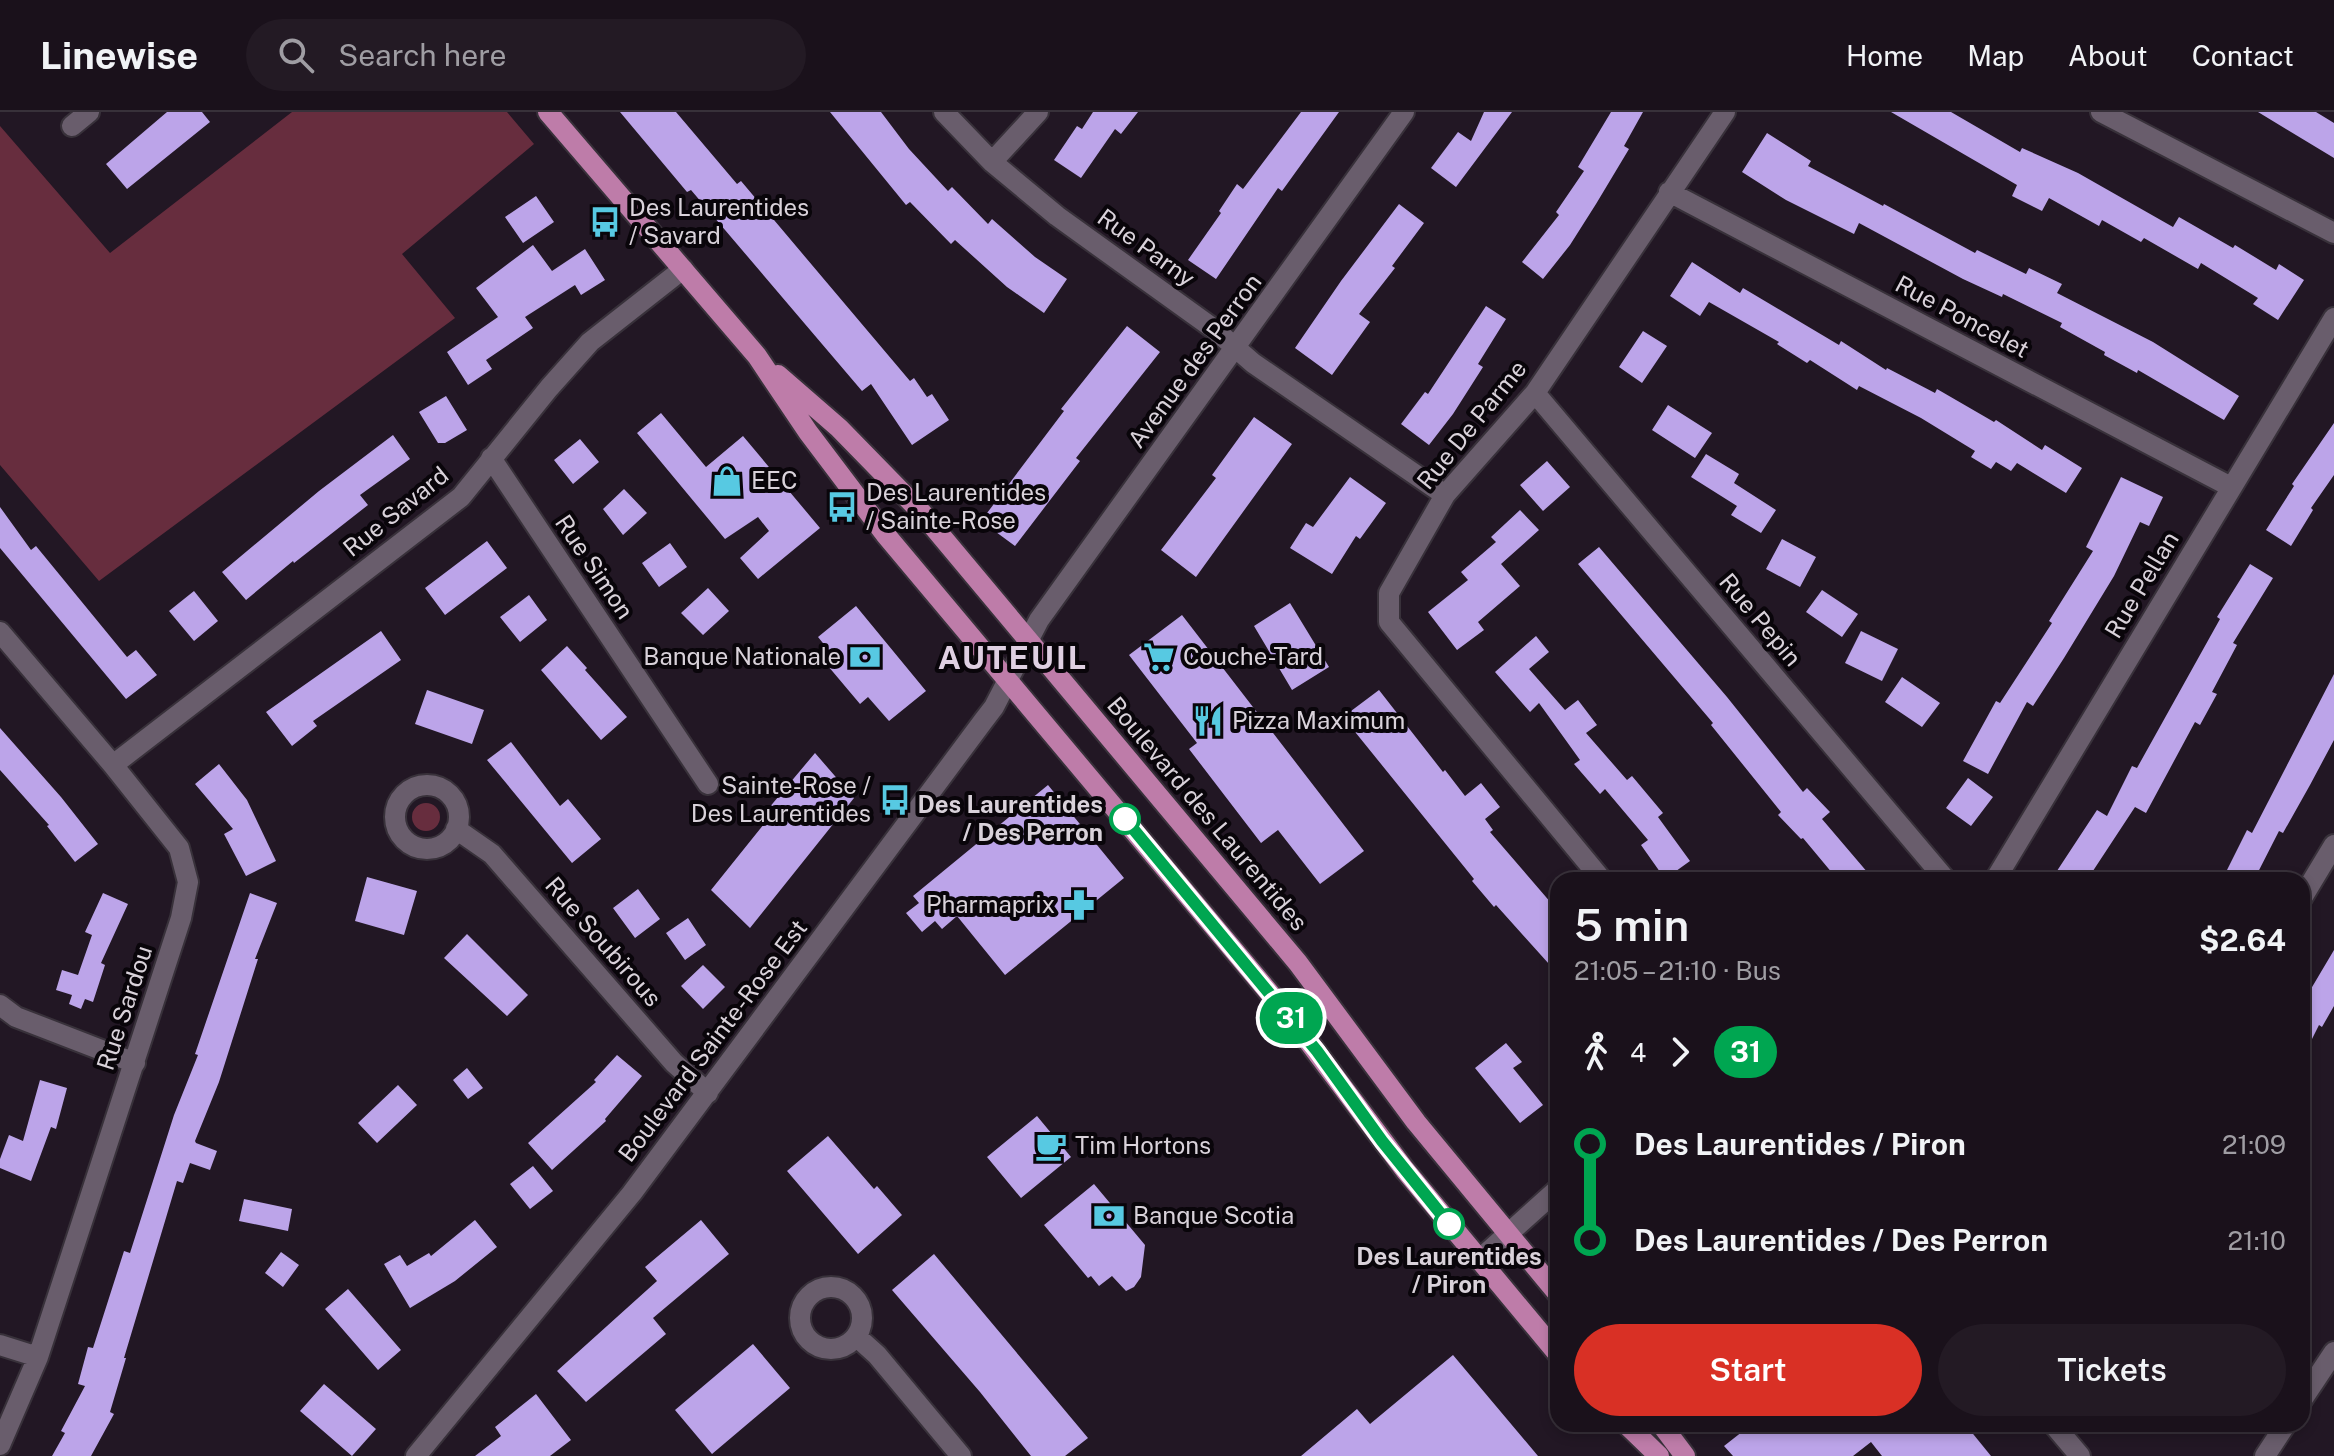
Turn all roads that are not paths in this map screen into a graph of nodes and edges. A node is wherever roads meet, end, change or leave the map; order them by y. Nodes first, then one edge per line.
1 (89, 112) edge
2 (548, 112) edge
3 (944, 112) edge
4 (1038, 112) edge
5 (1404, 112) edge
6 (1725, 112) edge
7 (2101, 112) edge
8 (72, 126) dead end
9 (992, 162) junction
10 (1669, 192) junction
11 (2334, 233) edge
12 (683, 269) junction
13 (2334, 318) edge
14 (1236, 348) junction
15 (757, 356) junction
16 (1535, 393) junction
17 (491, 458) junction
18 (2231, 487) junction
19 (1445, 495) junction
20 (0, 632) edge
21 (1028, 641) junction
22 (1008, 680) junction
23 (113, 765) junction
24 (708, 784) dead end
25 (456, 829) dead end
26 (2334, 845) edge
27 (1595, 872) edge
28 (1939, 872) edge
29 (2000, 872) edge
30 (2310, 885) edge
31 (0, 1005) edge
32 (135, 1063) junction
33 (708, 1093) junction
34 (1550, 1196) edge
35 (1508, 1233) junction
36 (1479, 1260) junction
37 (1550, 1284) edge
38 (856, 1336) dead end
39 (1550, 1344) edge
40 (0, 1345) edge
41 (2334, 1352) edge
42 (38, 1357) junction
43 (2310, 1388) edge
44 (1634, 1432) edge
45 (1667, 1432) edge
46 (2060, 1432) edge
47 (2281, 1432) edge
48 (0, 1445) edge
49 (416, 1456) edge
50 (961, 1456) edge
51 (1659, 1456) edge
52 (1685, 1456) edge
53 (2080, 1456) edge
54 (2265, 1456) edge

1 - 8 street
2 - 12 main road, Boulevard des Laurentides
3 - 9 street, Rue Parny
4 - 9 street
5 - 14 street, Avenue des Perron
6 - 10 street, Rue De Parme
7 - 11 street
9 - 14 street, Rue Parny
10 - 16 street, Rue De Parme
10 - 18 street, Rue Poncelet
12 - 15 main road, Boulevard des Laurentides
12 - 17 street, Rue Savard
13 - 18 street, Rue Pellan
14 - 19 street, Rue Parny
14 - 21 street, Avenue des Perron
15 - 21 main road, Boulevard des Laurentides
15 - 22 main road, Boulevard des Laurentides
16 - 19 street, Rue De Parme
16 - 28 street, Rue Pepin
17 - 23 street, Rue Savard
17 - 24 street, Rue Simon
18 - 29 street, Rue Pellan
19 - 27 street, Rue De Parme
20 - 23 street, Rue Sardou
21 - 22 street, Boulevard Sainte-Rose Est
21 - 35 main road, Boulevard des Laurentides
22 - 33 street, Boulevard Sainte-Rose Est
22 - 36 main road, Boulevard des Laurentides
23 - 32 street, Rue Sardou
25 - 33 street, Rue Soubirous
26 - 30 street
31 - 32 street
32 - 42 street, Rue Sardou
33 - 49 street, Boulevard Sainte-Rose Est
34 - 35 street
35 - 36 street
35 - 37 main road, Boulevard des Laurentides
36 - 39 main road, Boulevard des Laurentides
38 - 50 street
40 - 42 street
41 - 43 street
42 - 48 street, Rue Sardou
44 - 51 main road
45 - 52 main road
46 - 53 street
47 - 54 street

